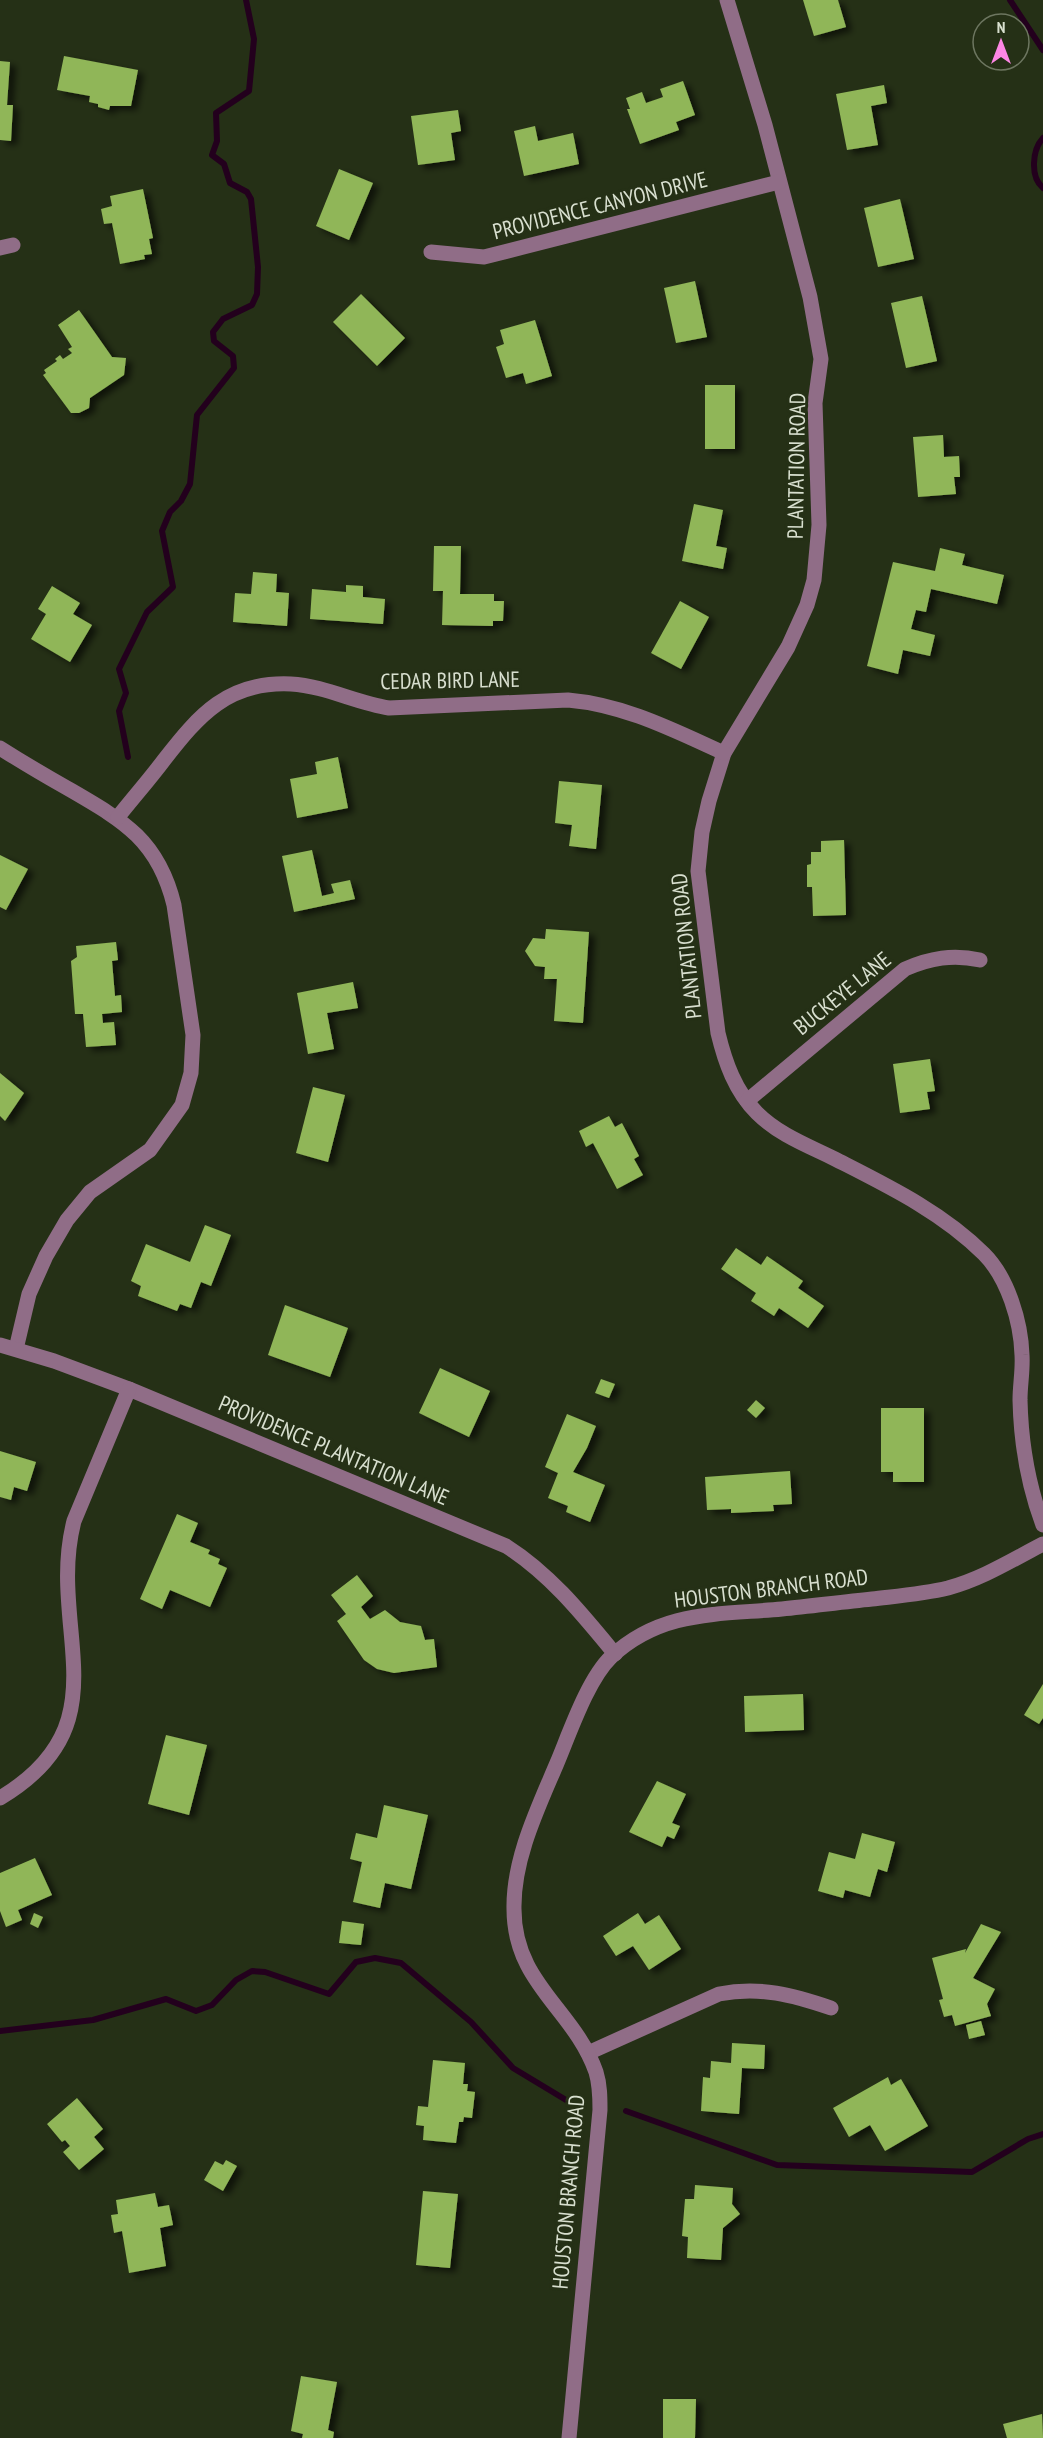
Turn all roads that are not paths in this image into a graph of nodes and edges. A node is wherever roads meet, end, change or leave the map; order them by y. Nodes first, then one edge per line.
1 (727, 0) edge
2 (779, 182) junction
3 (431, 252) dead end
4 (0, 748) edge
5 (724, 753) junction
6 (118, 818) junction
7 (980, 960) dead end
8 (747, 1101) junction
9 (0, 1345) edge
10 (16, 1349) junction
11 (129, 1389) junction
12 (1043, 1525) edge
13 (1043, 1544) edge
14 (615, 1654) junction
15 (0, 1798) edge
16 (831, 2008) dead end
17 (588, 2053) junction
18 (568, 2438) edge

1 - 2 street, PLANTATION ROAD
2 - 3 street, PROVIDENCE CANYON DRIVE
2 - 5 street, PLANTATION ROAD
4 - 6 street
5 - 6 street, CEDAR BIRD LANE
5 - 8 street, PLANTATION ROAD
6 - 10 street
7 - 8 street, BUCKEYE LANE
8 - 12 street, PLANTATION ROAD
9 - 10 street, PROVIDENCE PLANTATION LANE
10 - 11 street, PROVIDENCE PLANTATION LANE
11 - 14 street, PROVIDENCE PLANTATION LANE
11 - 15 street
13 - 14 street, HOUSTON BRANCH ROAD
14 - 17 street, HOUSTON BRANCH ROAD
16 - 17 street
17 - 18 street, HOUSTON BRANCH ROAD

